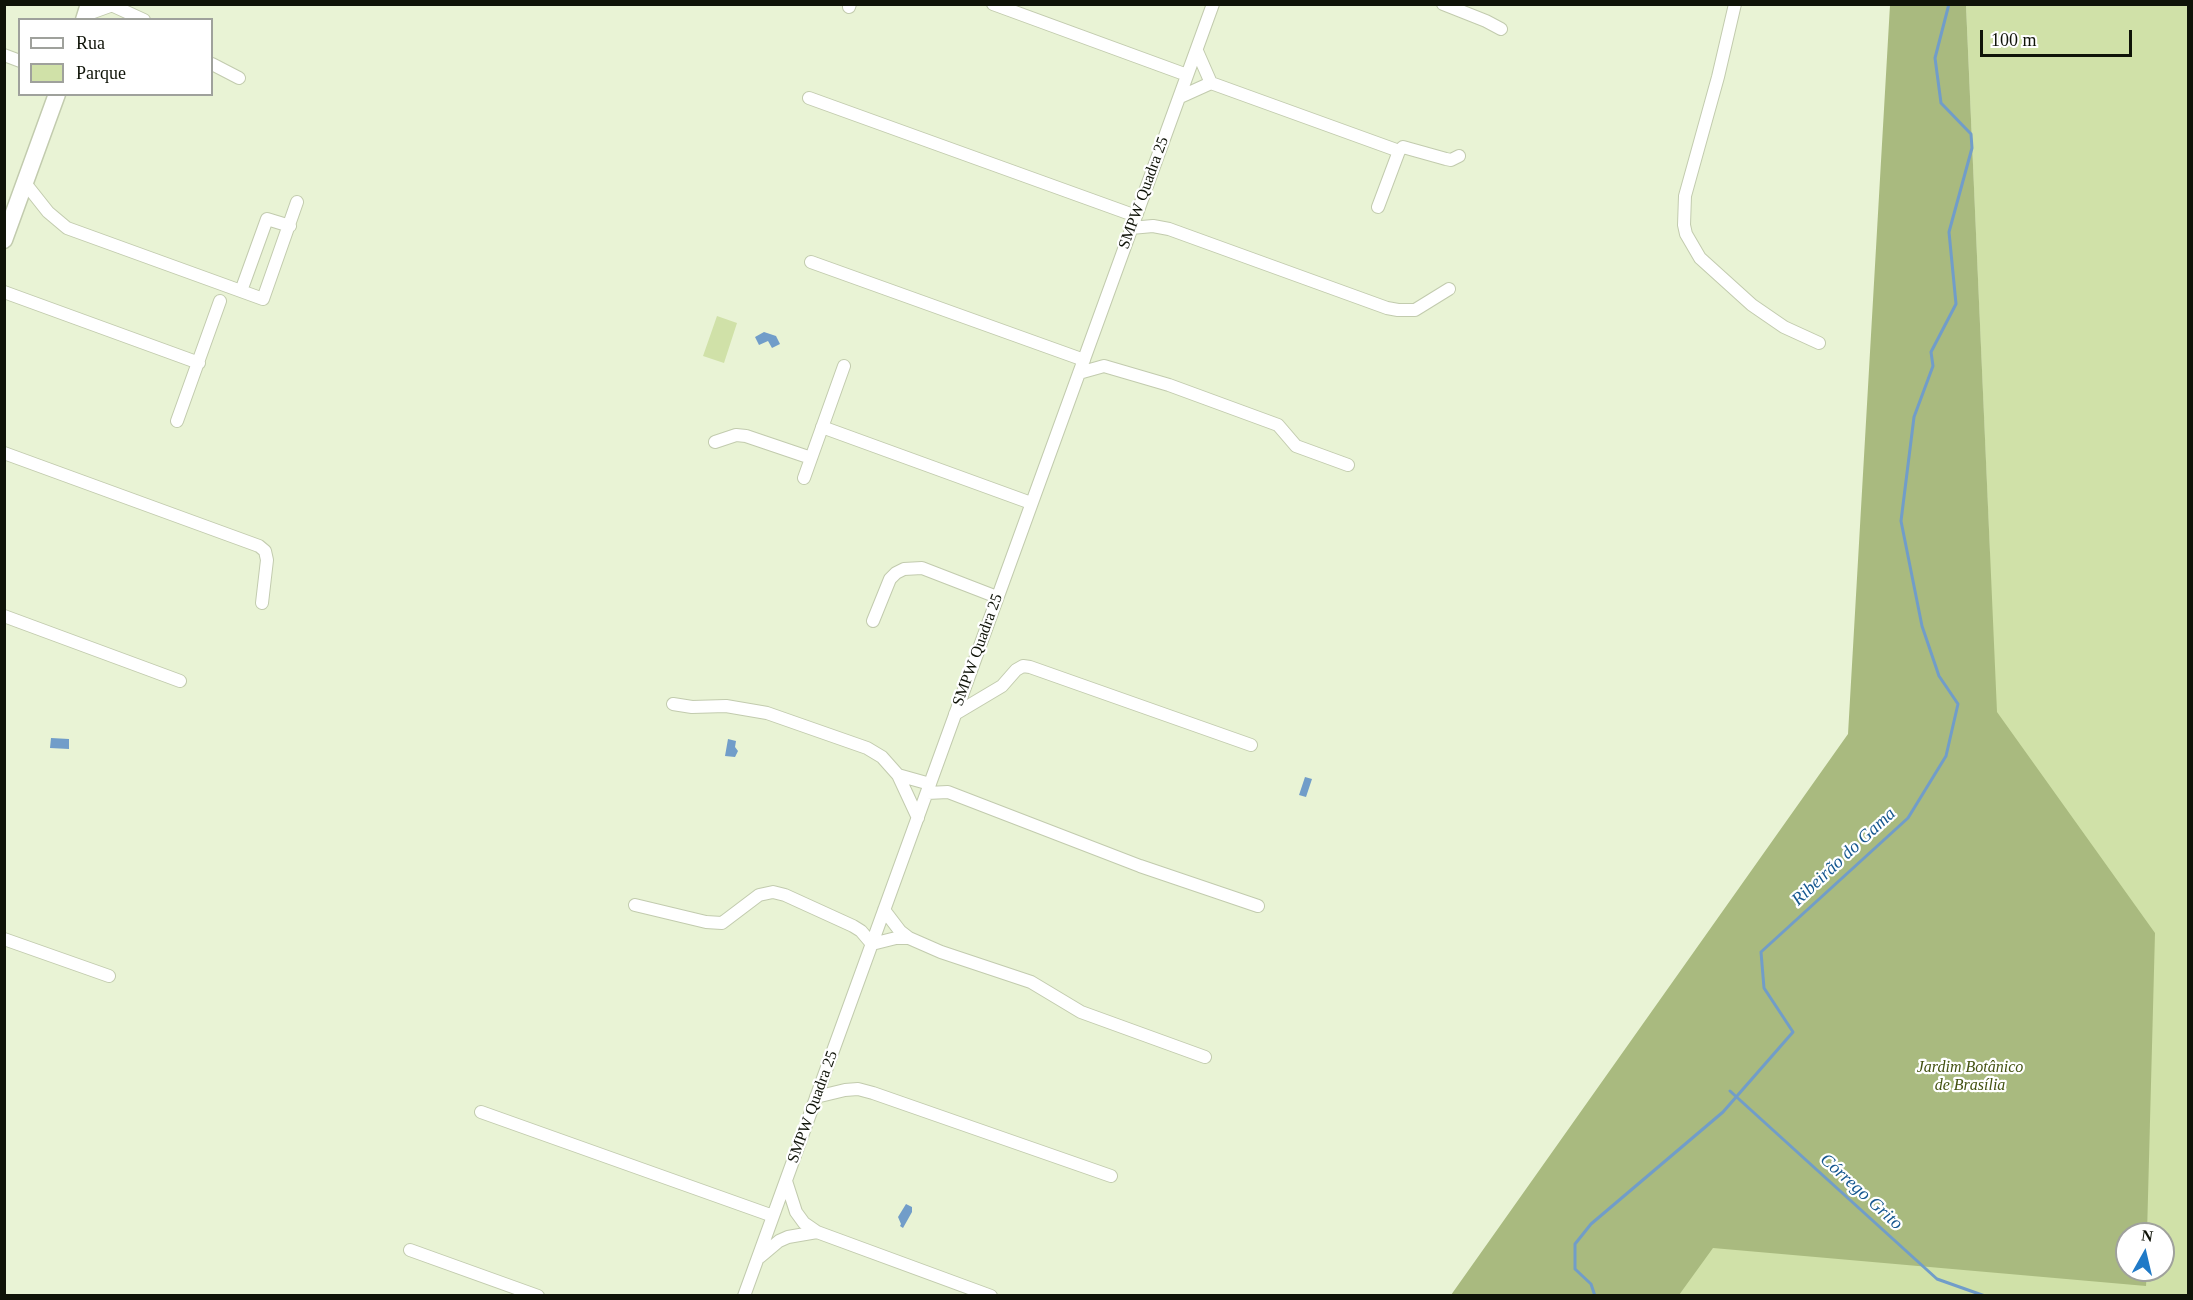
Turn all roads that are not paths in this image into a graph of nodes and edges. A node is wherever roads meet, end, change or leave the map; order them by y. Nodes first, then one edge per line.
1 (993, 4) edge
2 (1213, 4) edge
3 (1443, 4) edge
4 (1735, 4) edge
5 (109, 5) edge
6 (86, 13) edge
7 (139, 18) edge
8 (1500, 29) dead end
9 (1197, 51) junction
10 (213, 65) edge
11 (1187, 75) junction
12 (239, 78) dead end
13 (1211, 83) junction
14 (56, 96) edge
15 (809, 98) dead end
16 (1180, 98) junction
17 (1399, 151) junction
18 (1459, 156) dead end
19 (25, 183) junction
20 (297, 202) dead end
21 (1378, 207) dead end
22 (1133, 222) junction
23 (290, 226) junction
24 (4, 240) edge
25 (811, 262) dead end
26 (1449, 289) dead end
27 (241, 291) junction
28 (4, 292) edge
29 (220, 301) dead end
30 (1820, 343) dead end
31 (1089, 347) junction
32 (1084, 360) junction
33 (199, 363) junction
34 (844, 366) dead end
35 (1104, 366) junction
36 (1079, 373) junction
37 (177, 421) dead end
38 (822, 427) junction
39 (715, 442) dead end
40 (4, 453) edge
41 (811, 458) junction
42 (1348, 465) dead end
43 (804, 478) dead end
44 (1031, 503) junction
45 (997, 597) junction
46 (262, 603) dead end
47 (4, 616) edge
48 (873, 621) dead end
49 (180, 681) dead end
50 (673, 704) dead end
51 (955, 714) junction
52 (1251, 746) dead end
53 (898, 775) junction
54 (930, 785) junction
55 (918, 818) junction
56 (635, 905) dead end
57 (1258, 906) dead end
58 (884, 910) junction
59 (909, 938) junction
60 (4, 939) edge
61 (872, 944) junction
62 (109, 976) dead end
63 (1205, 1057) dead end
64 (816, 1097) junction
65 (481, 1112) dead end
66 (1111, 1176) dead end
67 (786, 1181) junction
68 (773, 1216) junction
69 (817, 1232) junction
70 (410, 1250) dead end
71 (757, 1260) junction
72 (538, 1296) edge
73 (744, 1296) edge
74 (991, 1296) edge

1 - 11 street
2 - 9 street, SMPW Quadra 25
3 - 8 street
4 - 30 street
5 - 6 street
5 - 7 street
9 - 11 street, SMPW Quadra 25
9 - 13 street
10 - 12 street
11 - 16 street, SMPW Quadra 25
13 - 16 street
13 - 17 street
14 - 19 street
15 - 22 street
16 - 22 street, SMPW Quadra 25
17 - 18 street
17 - 21 street
19 - 24 street
19 - 27 street
20 - 23 street
22 - 26 street
22 - 31 street, SMPW Quadra 25
23 - 27 street
23 - 27 street
25 - 32 street
28 - 33 street
29 - 33 street
31 - 32 street, SMPW Quadra 25
31 - 35 street
32 - 36 street, SMPW Quadra 25
33 - 37 street
34 - 38 street
35 - 36 street
35 - 42 street
36 - 44 street, SMPW Quadra 25
38 - 41 street
38 - 44 street
39 - 41 street
40 - 46 street
41 - 43 street
44 - 45 street, SMPW Quadra 25
45 - 48 street
45 - 51 street, SMPW Quadra 25
47 - 49 street
50 - 53 street
51 - 52 street
51 - 54 street, SMPW Quadra 25
53 - 54 street
53 - 55 street
54 - 55 street, SMPW Quadra 25
54 - 57 street
55 - 58 street, SMPW Quadra 25
56 - 61 street
58 - 59 street
58 - 61 street, SMPW Quadra 25
59 - 61 street
59 - 63 street
60 - 62 street
61 - 64 street, SMPW Quadra 25
64 - 66 street
64 - 67 street, SMPW Quadra 25
65 - 68 street
67 - 68 street, SMPW Quadra 25
67 - 69 street
68 - 71 street, SMPW Quadra 25
69 - 71 street
69 - 74 street
70 - 72 street
71 - 73 street, SMPW Quadra 25

